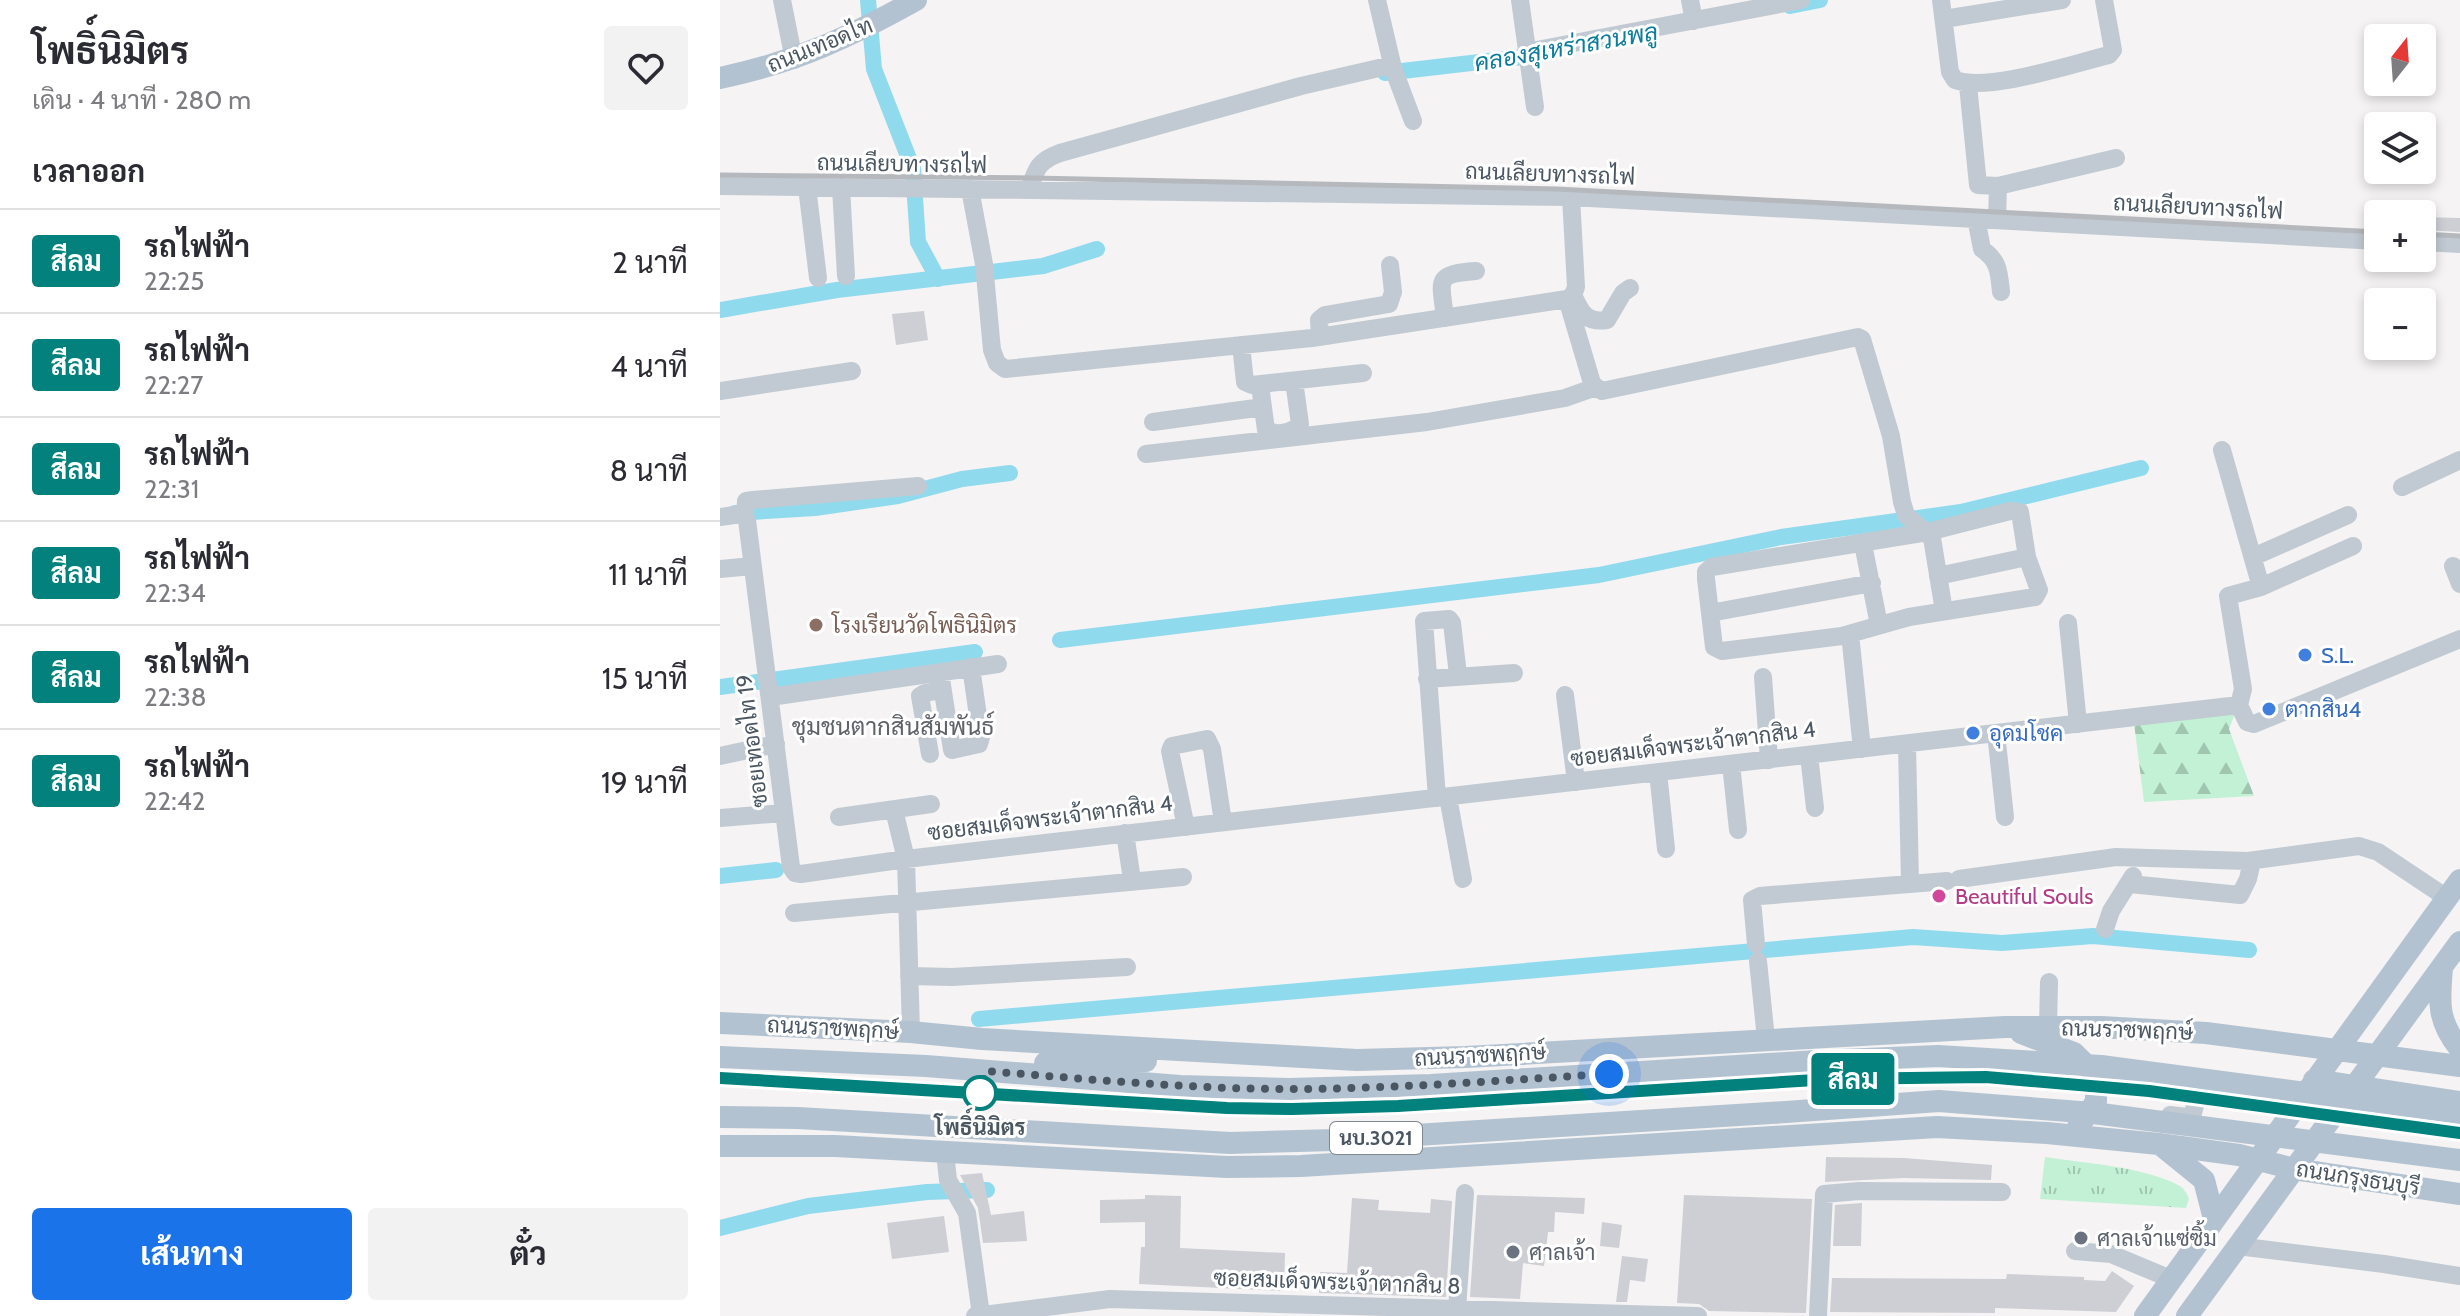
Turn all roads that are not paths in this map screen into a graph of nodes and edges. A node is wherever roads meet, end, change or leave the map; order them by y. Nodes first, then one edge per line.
1 (782, 0) edge
2 (916, 0) edge
3 (1377, 0) edge
4 (1520, 0) edge
5 (1690, 0) edge
6 (1801, 0) edge
7 (1941, 0) edge
8 (2062, 0) edge
9 (2104, 0) edge
10 (1944, 19) junction
11 (1694, 21) junction
12 (1526, 56) junction
13 (794, 60) junction
14 (1394, 71) junction
15 (720, 78) edge
16 (1968, 85) junction
17 (1535, 107) dead end
18 (1413, 121) dead end
19 (2116, 158) dead end
20 (720, 186) edge
21 (1998, 186) junction
22 (807, 187) junction
23 (841, 187) junction
24 (970, 189) junction
25 (1029, 190) junction
26 (1571, 197) junction
27 (1976, 218) junction
28 (1997, 220) junction
29 (2364, 240) edge
30 (2436, 243) edge
31 (2460, 244) edge
32 (1390, 265) dead end
33 (1476, 271) dead end
34 (846, 276) dead end
35 (818, 278) dead end
36 (1630, 288) dead end
37 (2001, 292) dead end
38 (1570, 297) junction
39 (1445, 318) junction
40 (1320, 337) junction
41 (1241, 345) junction
42 (852, 371) dead end
43 (1363, 373) dead end
44 (1294, 381) junction
45 (1260, 385) junction
46 (1596, 387) junction
47 (720, 391) edge
48 (1263, 407) junction
49 (1153, 422) dead end
50 (2222, 450) dead end
51 (1146, 454) dead end
52 (2460, 460) edge
53 (918, 486) dead end
54 (2402, 487) dead end
55 (744, 510) junction
56 (2348, 515) dead end
57 (720, 517) edge
58 (1917, 523) junction
59 (1863, 544) junction
60 (2353, 546) dead end
61 (2027, 557) junction
62 (2253, 557) junction
63 (752, 566) junction
64 (2453, 566) dead end
65 (720, 569) edge
66 (1938, 576) junction
67 (1872, 583) junction
68 (2460, 584) edge
69 (2261, 587) junction
70 (1944, 611) junction
71 (1710, 613) junction
72 (2068, 623) dead end
73 (1879, 625) junction
74 (1850, 634) junction
75 (2460, 639) edge
76 (998, 664) dead end
77 (971, 667) junction
78 (1514, 673) dead end
79 (1458, 675) junction
80 (1763, 677) dead end
81 (1427, 679) junction
82 (941, 681) junction
83 (769, 686) junction
84 (1565, 695) dead end
85 (2239, 705) junction
86 (2078, 724) junction
87 (1996, 733) junction
88 (776, 744) junction
89 (1907, 744) junction
90 (1862, 749) junction
91 (952, 750) junction
92 (1809, 755) junction
93 (720, 756) edge
94 (1769, 760) junction
95 (1731, 764) junction
96 (1658, 772) junction
97 (1576, 782) junction
98 (1442, 797) junction
99 (931, 804) dead end
100 (1815, 808) dead end
101 (894, 810) junction
102 (784, 813) junction
103 (839, 817) dead end
104 (2005, 817) dead end
105 (720, 818) edge
106 (1223, 822) junction
107 (1186, 827) junction
108 (1738, 830) dead end
109 (1125, 833) junction
110 (1666, 849) dead end
111 (2134, 858) junction
112 (906, 859) junction
113 (2252, 861) junction
114 (1183, 877) dead end
115 (1463, 879) dead end
116 (1132, 880) junction
117 (1910, 883) junction
118 (2130, 884) junction
119 (2453, 889) edge
120 (907, 901) junction
121 (794, 913) dead end
122 (2105, 929) dead end
123 (2460, 942) edge
124 (1127, 967) dead end
125 (2442, 967) junction
126 (909, 976) junction
127 (2049, 982) dead end
128 (720, 1023) edge
129 (2005, 1027) junction
130 (2048, 1027) junction
131 (911, 1032) junction
132 (1766, 1039) junction
133 (2460, 1049) edge
134 (2336, 1050) junction
135 (720, 1057) edge
136 (1291, 1057) junction
137 (2375, 1057) junction
138 (926, 1066) junction
139 (2460, 1066) edge
140 (2096, 1075) junction
141 (2355, 1086) junction
142 (2318, 1088) junction
143 (2460, 1102) edge
144 (2460, 1113) edge
145 (2086, 1116) junction
146 (720, 1117) edge
147 (965, 1127) junction
148 (2047, 1133) junction
149 (2159, 1144) junction
150 (720, 1146) edge
151 (945, 1152) junction
152 (2256, 1160) junction
153 (2460, 1160) edge
154 (1162, 1163) junction
155 (2294, 1169) junction
156 (2002, 1192) dead end
157 (1465, 1193) dead end
158 (2460, 1194) edge
159 (2214, 1219) junction
160 (2237, 1246) junction
161 (2075, 1251) dead end
162 (2460, 1276) edge
163 (2171, 1279) junction
164 (1103, 1308) edge
165 (1209, 1309) edge
166 (1457, 1310) junction
167 (1278, 1311) edge
168 (981, 1315) edge
169 (975, 1316) edge
170 (1680, 1316) edge
171 (1698, 1316) edge
172 (1818, 1316) edge
173 (2145, 1316) edge
174 (2187, 1316) edge

1 - 13 street
2 - 13 main road, ถนนเทอดไท
3 - 14 street
4 - 12 street
5 - 11 street
6 - 11 street
7 - 10 street
8 - 10 street
9 - 16 street
10 - 16 street
11 - 12 street
12 - 17 street
13 - 15 main road, ถนนเทอดไท
14 - 18 street
14 - 25 street
16 - 21 street
19 - 21 street
20 - 22 street, ถนนเลียบทางรถไฟ
21 - 28 street
22 - 23 street, ถนนเลียบทางรถไฟ
22 - 35 street
23 - 24 street, ถนนเลียบทางรถไฟ
23 - 34 street
24 - 25 street, ถนนเลียบทางรถไฟ
24 - 41 street
25 - 26 street, ถนนเลียบทางรถไฟ
26 - 27 street, ถนนเลียบทางรถไฟ
26 - 38 street
27 - 28 street, ถนนเลียบทางรถไฟ
27 - 37 street
28 - 29 street, ถนนเลียบทางรถไฟ
30 - 31 street
32 - 40 street
33 - 39 street
36 - 38 street
38 - 39 street
38 - 46 street
39 - 40 street
40 - 41 street
41 - 45 street
42 - 47 street
43 - 44 street
44 - 45 street
44 - 48 street
45 - 48 street
46 - 51 street
46 - 58 street
48 - 49 street
50 - 62 street
52 - 54 street
53 - 55 street
55 - 57 street
55 - 63 street, ซอยเทอดไท 19
56 - 62 street
58 - 59 street
58 - 61 street
58 - 66 street
59 - 67 street
59 - 71 street
60 - 69 street
61 - 66 street
61 - 70 street
62 - 69 street
63 - 65 street
63 - 83 street, ซอยเทอดไท 19
64 - 68 street
66 - 70 street
67 - 71 street
67 - 73 street
69 - 85 street
70 - 73 street
71 - 74 street
72 - 86 street
73 - 74 street
74 - 90 street
75 - 85 street
76 - 77 street
77 - 82 street
77 - 91 street
78 - 79 street
79 - 81 street
79 - 81 street
80 - 94 street
81 - 98 street
82 - 83 street
82 - 91 street
82 - 91 street
83 - 88 street, ซอยเทอดไท 19
84 - 97 street
85 - 86 street, ซอยสมเด็จพระเจ้าตากสิน 4
86 - 87 street, ซอยสมเด็จพระเจ้าตากสิน 4
87 - 89 street, ซอยสมเด็จพระเจ้าตากสิน 4
87 - 104 street
88 - 93 street
88 - 102 street, ซอยเทอดไท 19
89 - 90 street, ซอยสมเด็จพระเจ้าตากสิน 4
89 - 117 street
90 - 92 street, ซอยสมเด็จพระเจ้าตากสิน 4
92 - 94 street, ซอยสมเด็จพระเจ้าตากสิน 4
92 - 100 street
94 - 95 street, ซอยสมเด็จพระเจ้าตากสิน 4
95 - 96 street, ซอยสมเด็จพระเจ้าตากสิน 4
95 - 108 street
96 - 97 street, ซอยสมเด็จพระเจ้าตากสิน 4
96 - 110 street
97 - 98 street, ซอยสมเด็จพระเจ้าตากสิน 4
98 - 106 street, ซอยสมเด็จพระเจ้าตากสิน 4
98 - 115 street
99 - 101 street
101 - 103 street
101 - 112 street
102 - 105 street
102 - 112 street, ซอยเทอดไท 19
106 - 107 street, ซอยสมเด็จพระเจ้าตากสิน 4
106 - 107 street
107 - 109 street, ซอยสมเด็จพระเจ้าตากสิน 4
109 - 112 street, ซอยสมเด็จพระเจ้าตากสิน 4
109 - 116 street
111 - 113 street
111 - 117 street
111 - 118 street
112 - 120 street
113 - 118 street
113 - 119 street
114 - 116 street
116 - 120 street
117 - 132 street
118 - 122 street
119 - 134 main road
120 - 121 street
120 - 126 street
123 - 125 main road
124 - 126 street
125 - 133 main road
125 - 137 main road
126 - 131 street
127 - 130 street
128 - 131 main road, ถนนราชพฤกษ์
129 - 130 main road, ถนนราชพฤกษ์
129 - 132 main road, ถนนราชพฤกษ์
129 - 140 main road
130 - 134 main road, ถนนราชพฤกษ์
131 - 136 main road, ถนนราชพฤกษ์
132 - 136 main road, ถนนราชพฤกษ์
134 - 137 main road
134 - 142 main road
135 - 138 main road, ถนนราชพฤกษ์
136 - 138 main road
137 - 139 main road
137 - 141 main road
138 - 142 main road, ถนนราชพฤกษ์, bridge
140 - 145 main road
140 - 145 street
141 - 142 main road
141 - 143 main road
141 - 155 main road
142 - 144 main road, bridge
142 - 152 main road
145 - 148 main road
146 - 147 main road, นบ.3021
147 - 153 main road, ถนนกรุงธนบุรี / นบ.3021, bridge
147 - 154 main road
148 - 149 main road, นบ.3021
148 - 154 main road, นบ.3021
149 - 152 main road, นบ.3021
149 - 159 main road
150 - 151 main road, นบ.3021
151 - 154 main road, นบ.3021
151 - 168 street
152 - 155 main road, ถนนกรุงธนบุรี / นบ.3021
152 - 159 main road
155 - 158 main road, ถนนกรุงธนบุรี
155 - 160 main road
156 - 172 street
157 - 166 street
159 - 163 main road
160 - 162 street
160 - 174 main road
161 - 163 street
163 - 173 main road
164 - 165 street, ซอยสมเด็จพระเจ้าตากสิน 8
164 - 168 street, ซอยสมเด็จพระเจ้าตากสิน 8
165 - 167 street, ซอยสมเด็จพระเจ้าตากสิน 8
166 - 167 street, ซอยสมเด็จพระเจ้าตากสิน 8
166 - 170 street, ซอยสมเด็จพระเจ้าตากสิน 8
168 - 169 street, ซอยสมเด็จพระเจ้าตากสิน 8
170 - 171 street, ซอยสมเด็จพระเจ้าตากสิน 8

